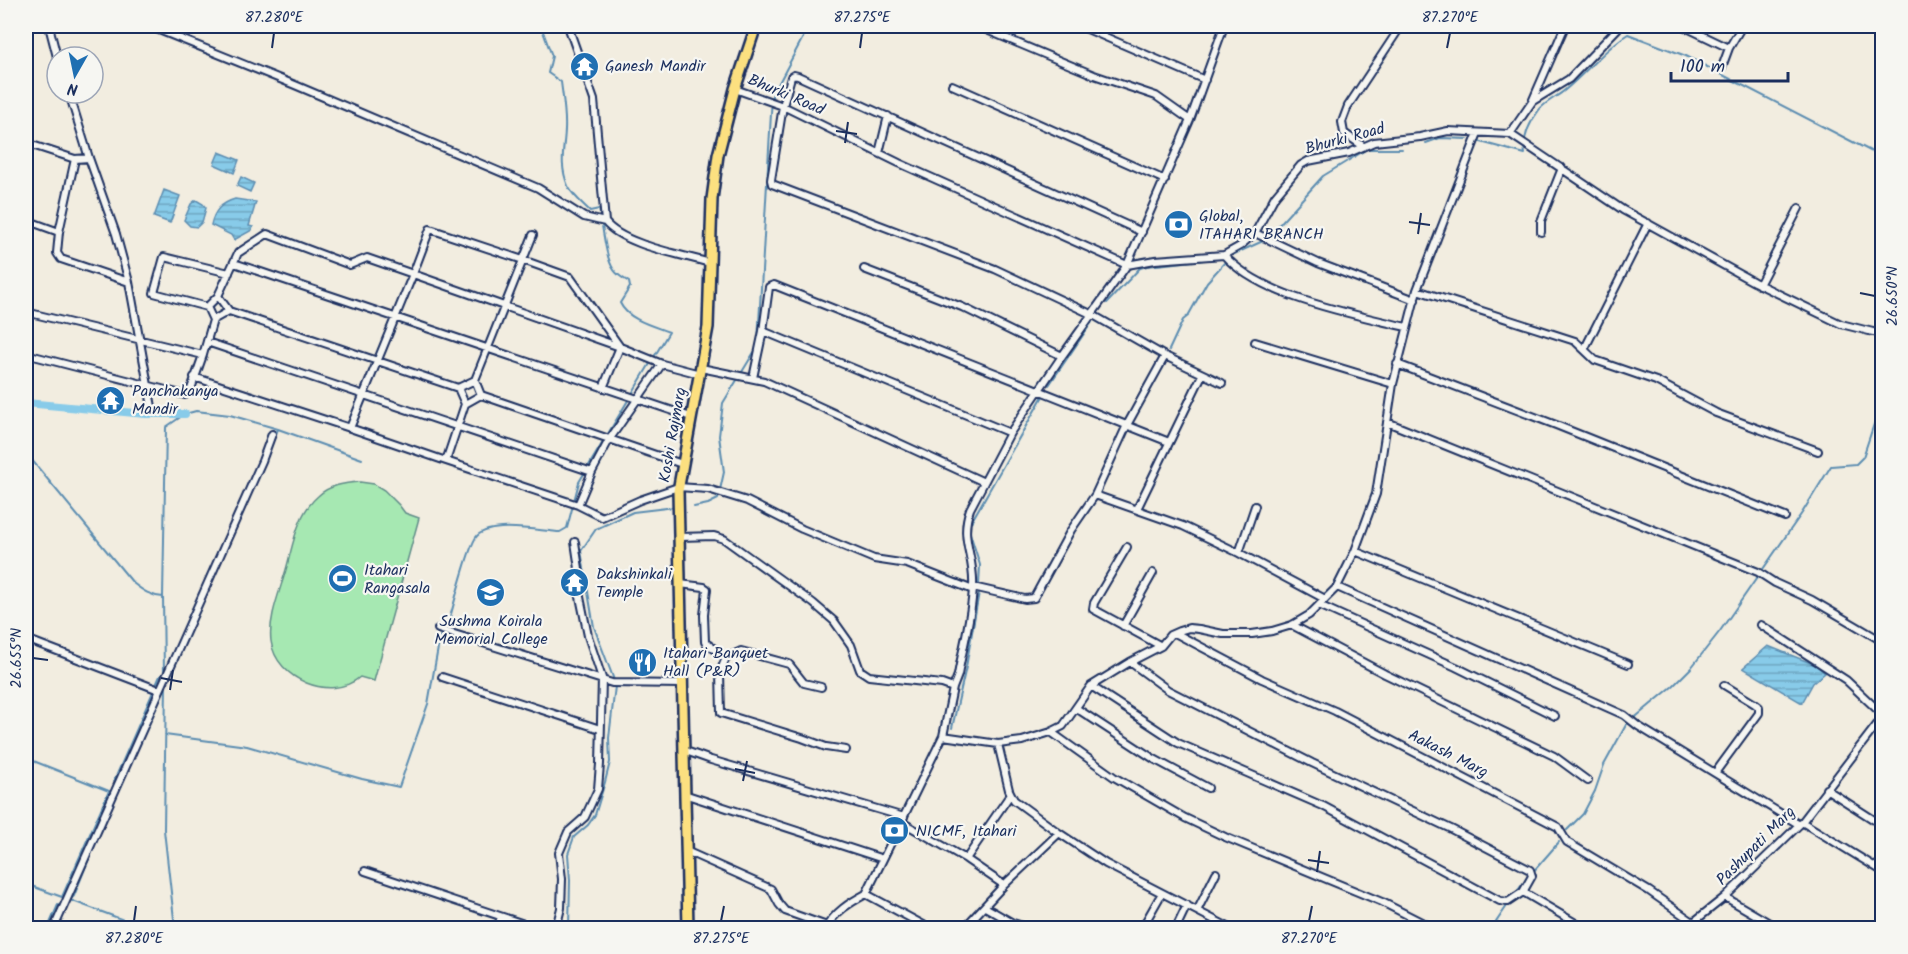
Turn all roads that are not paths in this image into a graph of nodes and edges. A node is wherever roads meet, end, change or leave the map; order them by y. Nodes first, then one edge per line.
1 (49, 26) edge
2 (149, 26) edge
3 (568, 26) edge
4 (756, 26) edge
5 (977, 26) edge
6 (1080, 26) edge
7 (1224, 26) edge
8 (1401, 26) edge
9 (1565, 26) edge
10 (1620, 26) edge
11 (1683, 26) edge
12 (1742, 26) edge
13 (54, 45) edge
14 (1729, 48) junction
15 (1722, 67) dead end
16 (1205, 80) junction
17 (952, 85) dead end
18 (735, 88) junction
19 (1532, 102) junction
20 (73, 105) edge
21 (780, 105) junction
22 (888, 116) junction
23 (1190, 120) junction
24 (1478, 133) junction
25 (1510, 134) junction
26 (26, 143) edge
27 (1363, 146) junction
28 (879, 153) junction
29 (89, 158) junction
30 (75, 159) junction
31 (1562, 168) junction
32 (1165, 180) junction
33 (1799, 208) dead end
34 (26, 220) edge
35 (601, 221) junction
36 (1648, 223) junction
37 (58, 232) junction
38 (1142, 232) junction
39 (1541, 232) dead end
40 (1255, 233) junction
41 (533, 235) dead end
42 (1224, 255) junction
43 (523, 260) junction
44 (710, 262) junction
45 (234, 263) junction
46 (1127, 265) junction
47 (864, 269) dead end
48 (229, 273) junction
49 (413, 274) junction
50 (129, 282) junction
51 (1760, 285) junction
52 (1417, 290) junction
53 (218, 296) junction
54 (1415, 300) junction
55 (505, 306) junction
56 (207, 307) junction
57 (229, 311) junction
58 (26, 312) edge
59 (1093, 315) junction
60 (395, 317) junction
61 (213, 320) junction
62 (1407, 327) junction
63 (763, 331) junction
64 (1882, 333) edge
65 (140, 339) junction
66 (207, 342) junction
67 (1255, 342) dead end
68 (620, 347) junction
69 (488, 348) junction
70 (1585, 348) junction
71 (26, 354) edge
72 (203, 355) junction
73 (1062, 356) junction
74 (1165, 356) junction
75 (378, 360) junction
76 (656, 361) junction
77 (1397, 364) junction
78 (700, 371) junction
79 (1202, 375) junction
80 (195, 377) junction
81 (751, 378) junction
82 (475, 380) junction
83 (1222, 383) dead end
84 (1393, 384) junction
85 (148, 386) junction
86 (458, 388) junction
87 (603, 388) junction
88 (1039, 390) junction
89 (364, 395) junction
90 (482, 395) junction
91 (633, 398) junction
92 (465, 404) junction
93 (152, 407) dead end
94 (691, 417) junction
95 (1387, 422) junction
96 (1127, 425) junction
97 (457, 427) junction
98 (350, 428) junction
99 (1010, 433) junction
100 (272, 434) dead end
101 (606, 439) junction
102 (1169, 442) junction
103 (1818, 451) dead end
104 (446, 461) junction
105 (682, 464) junction
106 (589, 471) junction
107 (984, 482) junction
108 (678, 489) junction
109 (1095, 495) junction
110 (576, 504) junction
111 (1255, 506) dead end
112 (1137, 509) junction
113 (1785, 517) dead end
114 (680, 537) junction
115 (575, 542) dead end
116 (1127, 547) dead end
117 (1355, 551) junction
118 (1239, 553) junction
119 (1153, 573) dead end
120 (680, 584) junction
121 (1337, 587) junction
122 (973, 589) junction
123 (1325, 599) junction
124 (1319, 605) junction
125 (1292, 625) junction
126 (1761, 625) dead end
127 (1123, 626) junction
128 (438, 629) dead end
129 (1175, 633) junction
130 (26, 639) edge
131 (1882, 641) edge
132 (1161, 646) junction
133 (726, 658) junction
134 (1130, 662) junction
135 (1628, 664) dead end
136 (442, 676) dead end
137 (602, 678) junction
138 (681, 684) junction
139 (1724, 685) dead end
140 (1091, 686) junction
141 (820, 687) dead end
142 (953, 688) junction
143 (159, 690) junction
144 (1076, 708) junction
145 (1556, 716) dead end
146 (1882, 716) edge
147 (1875, 727) junction
148 (600, 729) junction
149 (1051, 732) junction
150 (1882, 732) edge
151 (943, 736) junction
152 (998, 744) junction
153 (682, 749) junction
154 (846, 750) dead end
155 (1715, 773) junction
156 (1588, 781) dead end
157 (1208, 788) dead end
158 (1826, 789) junction
159 (683, 794) junction
160 (1010, 795) junction
161 (903, 820) junction
162 (1800, 823) junction
163 (1882, 825) edge
164 (1059, 833) junction
165 (686, 851) junction
166 (883, 859) junction
167 (966, 859) junction
168 (365, 871) dead end
169 (1882, 871) edge
170 (1216, 873) dead end
171 (1004, 885) junction
172 (1523, 892) junction
173 (1162, 893) junction
174 (866, 894) junction
175 (1725, 897) junction
176 (1187, 905) junction
177 (985, 906) junction
178 (1197, 911) junction
179 (501, 917) junction
180 (1693, 922) junction
181 (826, 927) edge
182 (54, 928) edge
183 (497, 928) edge
184 (536, 928) edge
185 (556, 928) edge
186 (688, 928) edge
187 (929, 928) edge
188 (964, 928) edge
189 (1030, 928) edge
190 (1142, 928) edge
191 (1176, 928) edge
192 (1230, 928) edge
193 (1433, 928) edge
194 (1584, 928) edge
195 (1686, 928) edge
196 (1778, 928) edge

1 - 13 street
2 - 35 street
3 - 35 street
4 - 18 main road, Koshi Rajmarg
5 - 23 street
6 - 16 street
7 - 16 street
8 - 27 street
9 - 19 street
10 - 19 street
11 - 14 street
12 - 14 street
14 - 15 street
16 - 23 street
17 - 32 street
18 - 21 street, Bhurki Road
18 - 44 main road, Koshi Rajmarg
19 - 25 street
20 - 29 street
21 - 22 street
21 - 28 street, Bhurki Road
21 - 59 street
22 - 28 street
22 - 38 street
23 - 32 street
24 - 25 street, Bhurki Road
24 - 27 street, Bhurki Road
24 - 52 street
25 - 31 street
26 - 30 street
27 - 40 street, Bhurki Road
28 - 46 street, Bhurki Road
29 - 30 street
29 - 50 street
30 - 37 street
31 - 36 street
31 - 39 street
32 - 38 street
33 - 51 street
34 - 37 street
35 - 44 street
36 - 51 street
36 - 70 street
37 - 50 street
38 - 46 street
40 - 42 street, Bhurki Road
40 - 54 street
41 - 43 street
42 - 46 street, Bhurki Road
42 - 62 street
43 - 49 street
43 - 55 street
43 - 68 street
44 - 78 main road, Koshi Rajmarg
45 - 48 street
45 - 49 street
45 - 60 street
46 - 59 street
47 - 73 street
48 - 53 street
48 - 56 street
49 - 55 street
49 - 60 street
50 - 65 street
51 - 64 street
52 - 54 street
52 - 70 street
53 - 56 street
53 - 57 street
54 - 62 street
55 - 68 street
55 - 69 street
56 - 61 street
57 - 61 street
57 - 75 street
58 - 65 street
59 - 73 street
59 - 74 street
60 - 69 street
60 - 75 street
61 - 66 street
62 - 77 street
63 - 81 street
63 - 88 street
63 - 99 street
65 - 72 street
65 - 85 street
66 - 72 street
66 - 89 street
67 - 84 street
68 - 76 street
68 - 87 street
69 - 82 street
69 - 87 street
70 - 103 street
71 - 85 street
72 - 80 street
73 - 88 street
74 - 79 street
74 - 96 street
75 - 86 street
75 - 89 street
76 - 78 street
76 - 91 street
77 - 84 street
77 - 113 street
78 - 81 street
78 - 94 main road, Koshi Rajmarg
79 - 83 street
79 - 102 street
80 - 85 street
80 - 98 street
81 - 107 street
82 - 86 street
82 - 90 street
84 - 95 street
85 - 93 street
86 - 92 street
87 - 91 street
88 - 96 street
88 - 99 street
89 - 97 street
89 - 98 street
90 - 92 street
90 - 101 street
91 - 94 street
91 - 101 street
92 - 97 street
94 - 105 main road, Koshi Rajmarg
95 - 117 street
95 - 131 street
96 - 102 street
96 - 109 street
97 - 104 street
97 - 106 street
98 - 104 street
99 - 107 street
100 - 143 street
101 - 105 street
101 - 106 street
102 - 112 street
104 - 110 street
105 - 108 main road, Koshi Rajmarg
106 - 110 street
107 - 122 street
108 - 110 street
108 - 114 main road, Koshi Rajmarg
108 - 122 street
109 - 112 street
109 - 122 street
111 - 118 street
112 - 118 street
114 - 120 main road, Koshi Rajmarg
114 - 142 street
115 - 137 street
116 - 127 street
117 - 121 street
117 - 135 street
118 - 123 street
119 - 127 street
120 - 133 street
120 - 138 main road, Koshi Rajmarg
121 - 123 street
121 - 155 street
122 - 142 street
123 - 124 street
124 - 125 street
124 - 145 street
125 - 129 street
125 - 156 street
126 - 146 street
127 - 132 street
128 - 137 street
129 - 132 street
129 - 180 street, Aakash Marg
130 - 143 street
132 - 134 street
133 - 141 street
133 - 154 street
134 - 140 street
134 - 172 street
136 - 148 street
137 - 138 street
137 - 148 street
138 - 153 main road, Koshi Rajmarg
139 - 155 street
140 - 144 street
140 - 172 street
142 - 151 street
143 - 182 street
144 - 149 street
144 - 157 street
146 - 147 street, Pashupati Marg
147 - 150 street
147 - 158 street, Pashupati Marg
148 - 185 street
149 - 152 street
149 - 193 street
151 - 152 street
151 - 161 street
152 - 160 street
153 - 159 main road, Koshi Rajmarg
153 - 161 street
155 - 162 street
158 - 162 street, Pashupati Marg
158 - 163 street
159 - 165 main road, Koshi Rajmarg
159 - 166 street
160 - 164 street
160 - 167 street
161 - 166 street
161 - 167 street
162 - 169 street
162 - 175 street, Pashupati Marg
164 - 171 street
164 - 173 street
165 - 181 street
165 - 186 main road, Koshi Rajmarg
166 - 174 street
167 - 171 street
168 - 179 street
170 - 178 street
171 - 177 street
172 - 194 street
173 - 176 street
173 - 190 street
174 - 181 street
174 - 187 street
175 - 180 street, Pashupati Marg
175 - 196 street
176 - 178 street
176 - 191 street
177 - 188 street
177 - 189 street
178 - 192 street
179 - 183 street
179 - 184 street
180 - 195 street, Pashupati Marg

